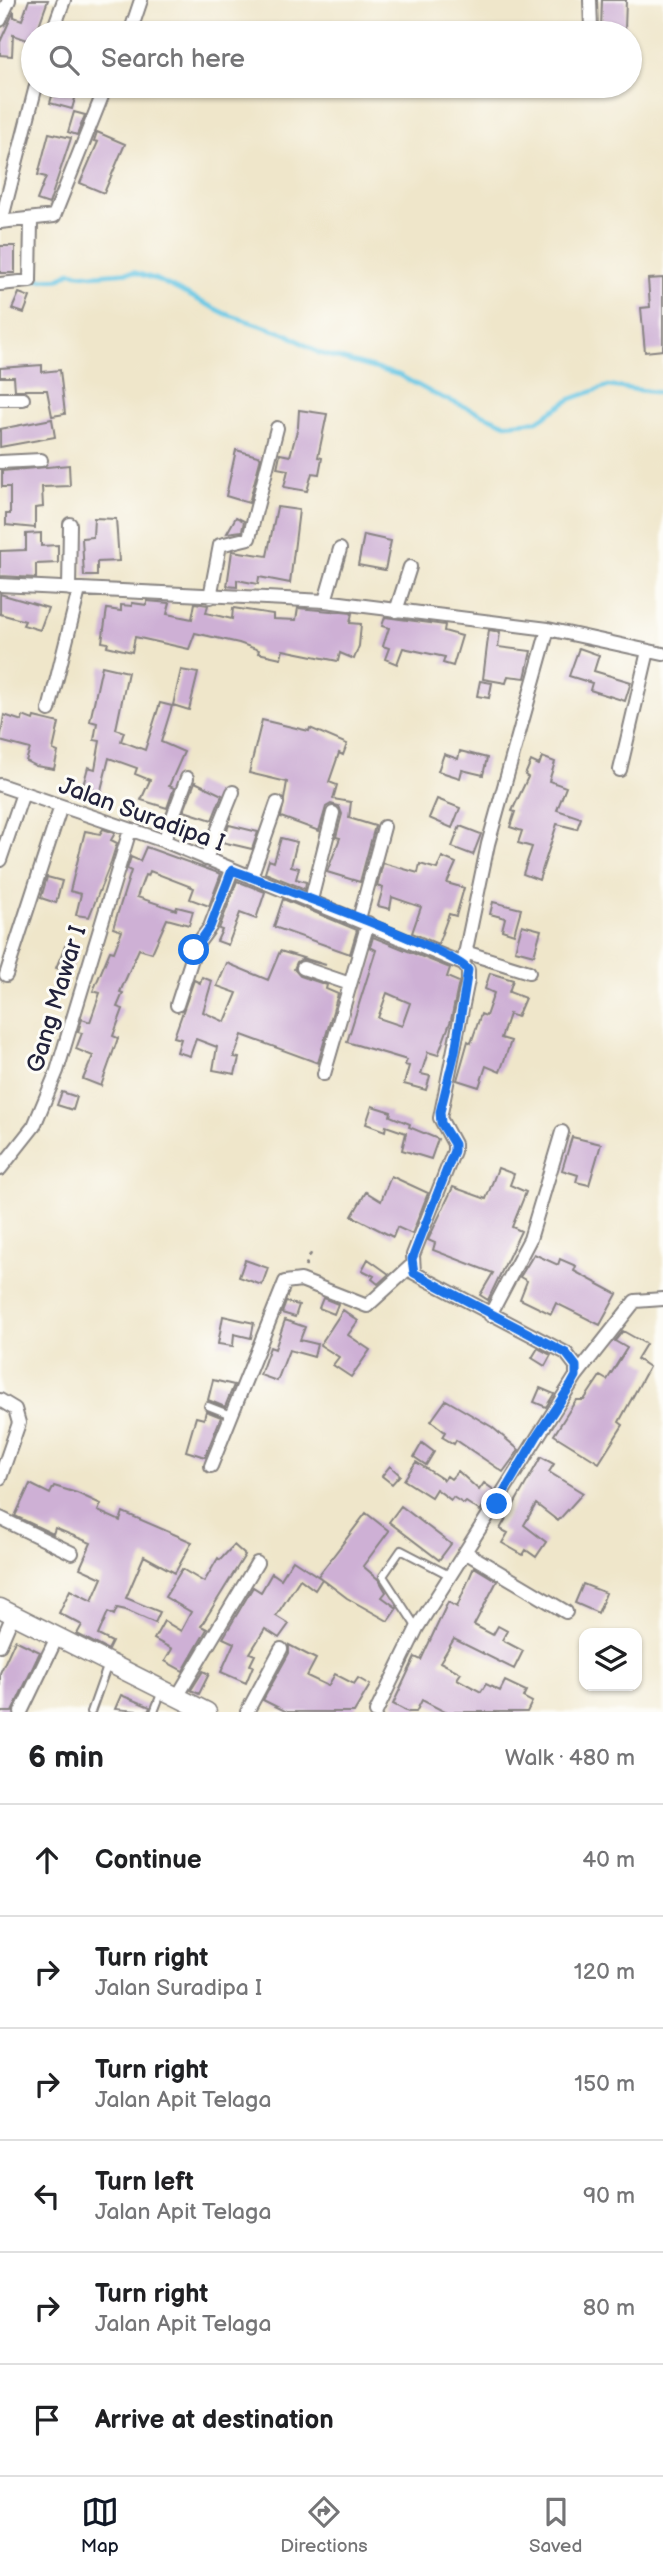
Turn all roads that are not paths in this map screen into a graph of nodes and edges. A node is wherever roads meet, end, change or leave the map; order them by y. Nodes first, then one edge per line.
1 (9, 0) edge
2 (64, 0) edge
3 (141, 0) edge
4 (590, 0) edge
5 (0, 20) edge
6 (56, 21) edge
7 (134, 21) edge
8 (591, 21) edge
9 (33, 98) edge
10 (101, 98) edge
11 (31, 221) junction
12 (1, 222) edge
13 (0, 284) edge
14 (0, 399) edge
15 (23, 399) dead end
16 (277, 428) dead end
17 (41, 460) dead end
18 (0, 462) edge
19 (70, 524) dead end
20 (340, 549) dead end
21 (410, 567) dead end
22 (0, 586) edge
23 (74, 589) junction
24 (210, 597) junction
25 (325, 601) junction
26 (396, 611) junction
27 (548, 629) junction
28 (648, 652) junction
29 (663, 654) edge
30 (49, 710) dead end
31 (620, 770) dead end
32 (187, 778) dead end
33 (0, 785) edge
34 (233, 792) dead end
35 (23, 793) junction
36 (277, 803) dead end
37 (61, 806) junction
38 (333, 813) dead end
39 (384, 827) dead end
40 (130, 830) junction
41 (164, 841) junction
42 (206, 859) junction
43 (0, 860) edge
44 (232, 870) junction
45 (251, 877) junction
46 (311, 900) junction
47 (364, 921) junction
48 (464, 958) junction
49 (303, 968) dead end
50 (529, 972) dead end
51 (6, 975) dead end
52 (350, 984) junction
53 (177, 1005) dead end
54 (324, 1074) dead end
55 (562, 1132) dead end
56 (2, 1167) edge
57 (412, 1265) junction
58 (663, 1299) edge
59 (490, 1315) junction
60 (576, 1376) junction
61 (0, 1400) edge
62 (208, 1406) dead end
63 (231, 1415) junction
64 (211, 1466) dead end
65 (0, 1478) edge
66 (0, 1518) edge
67 (465, 1552) junction
68 (72, 1553) dead end
69 (257, 1563) dead end
70 (449, 1575) junction
71 (7, 1611) edge
72 (566, 1612) dead end
73 (417, 1628) junction
74 (57, 1637) junction
75 (0, 1645) edge
76 (281, 1649) dead end
77 (109, 1663) junction
78 (170, 1693) junction
79 (21, 1712) edge
80 (91, 1712) edge
81 (154, 1712) edge
82 (207, 1712) edge
83 (247, 1712) edge
84 (376, 1712) edge

1 - 5 street
2 - 6 street
3 - 7 street
4 - 8 street
9 - 12 street
10 - 11 street
11 - 12 street
11 - 13 street
14 - 15 street
16 - 24 street
17 - 18 street
19 - 23 street
20 - 25 street
21 - 26 street
22 - 23 street
23 - 24 street
23 - 30 street
24 - 25 street
25 - 26 street
26 - 27 street
27 - 28 street
27 - 48 street
28 - 29 street
28 - 31 street
32 - 41 street
33 - 35 street, Jalan Suradipa I
34 - 42 street
35 - 37 street, Jalan Suradipa I
35 - 43 street
36 - 45 street
37 - 40 street, Jalan Suradipa I
37 - 51 street
38 - 46 street
39 - 47 street
40 - 41 street, Jalan Suradipa I
40 - 56 street, Gang Mawar I
41 - 42 street, Jalan Suradipa I
42 - 44 street, Jalan Suradipa I
44 - 45 street, Jalan Suradipa I
44 - 53 street
45 - 46 street, Jalan Suradipa I
46 - 47 street, Jalan Suradipa I
47 - 48 street, Jalan Suradipa I
47 - 52 street
48 - 50 street, Jalan Suradipa I
48 - 57 street
49 - 52 street
52 - 54 street
55 - 59 street
57 - 59 street
57 - 63 street
58 - 60 street
59 - 60 street
60 - 67 street
61 - 65 street
62 - 63 lane
63 - 64 street
66 - 68 street
67 - 70 street
67 - 72 street
69 - 78 street
70 - 73 street
70 - 73 lane
71 - 74 main road
71 - 75 street
73 - 84 street
74 - 77 main road
74 - 79 street
76 - 83 street
77 - 78 main road
77 - 80 lane
78 - 81 lane
78 - 82 main road

